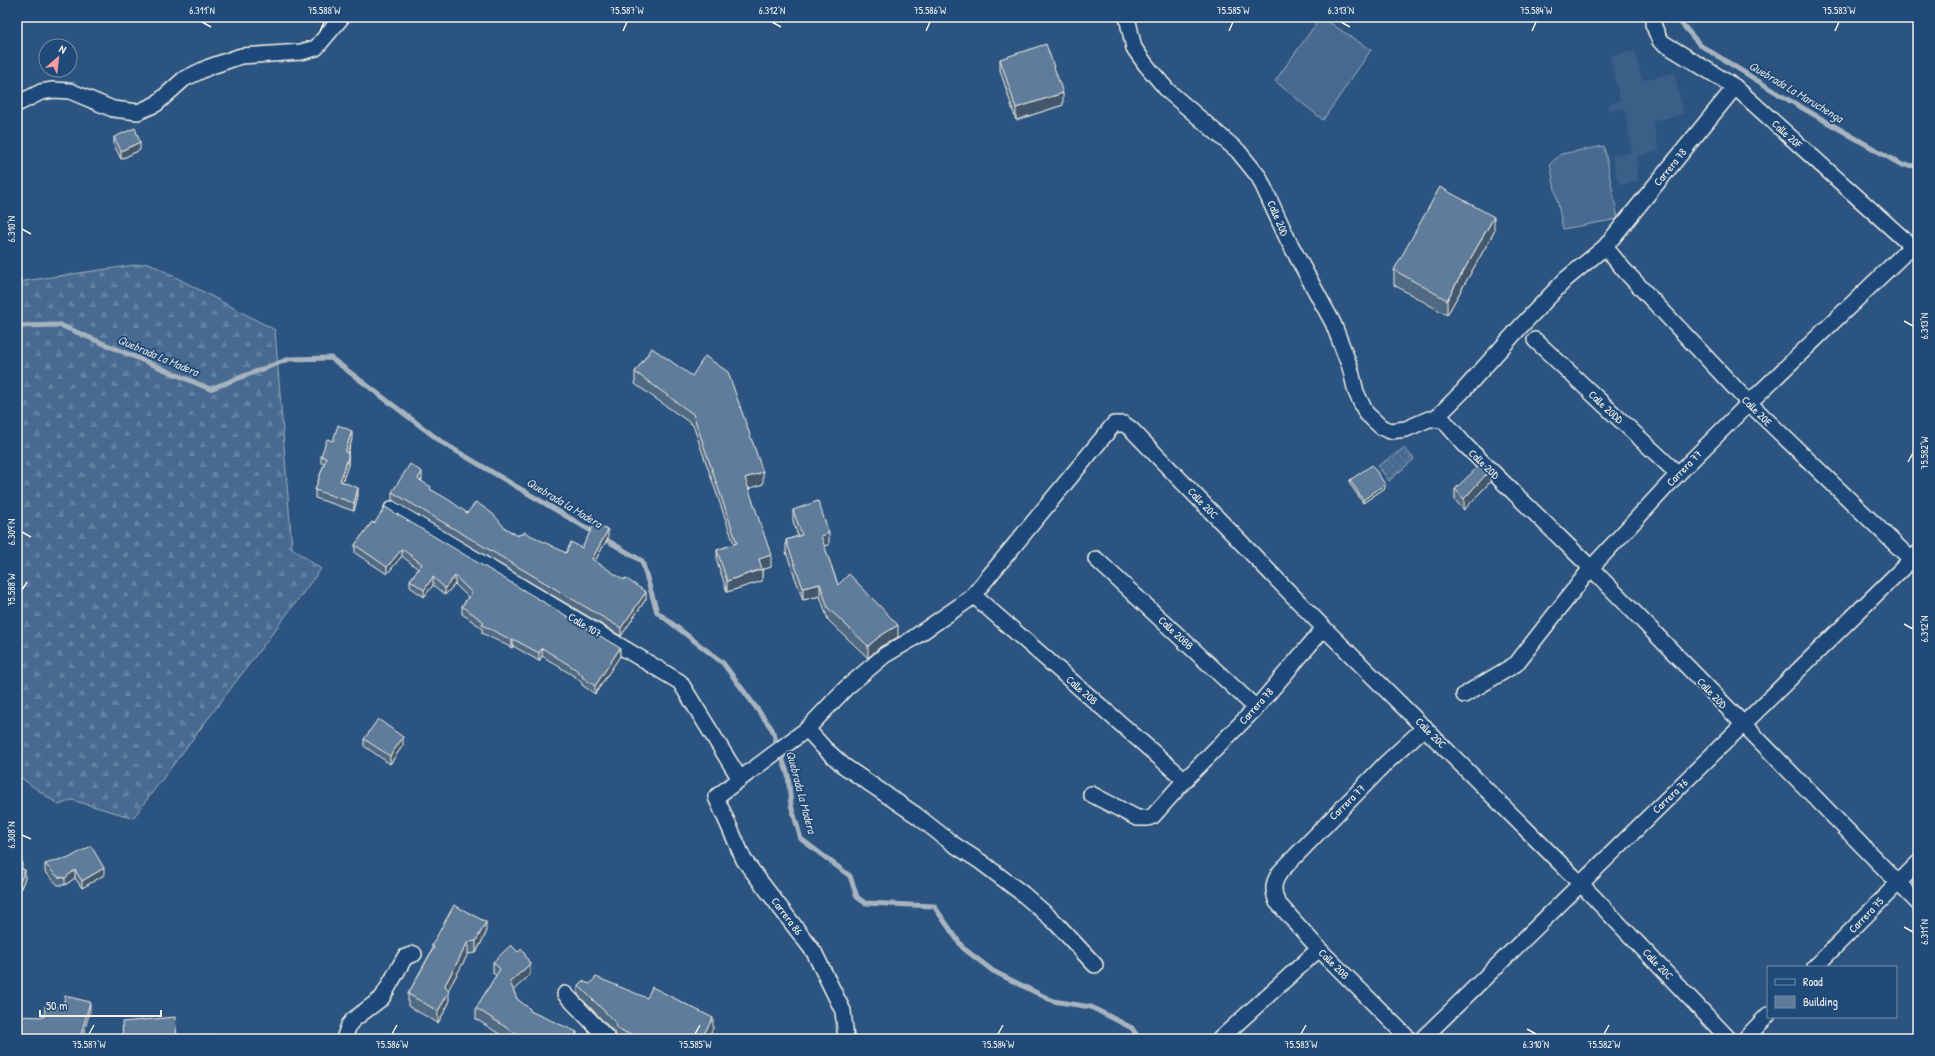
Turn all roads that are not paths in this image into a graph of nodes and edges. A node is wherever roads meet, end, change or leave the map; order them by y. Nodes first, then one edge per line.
1 (342, 17) edge
2 (1127, 17) edge
3 (1654, 20) edge
4 (1735, 87) junction
5 (17, 104) edge
6 (1605, 247) junction
7 (1915, 249) edge
8 (1535, 340) dead end
9 (1749, 403) junction
10 (1435, 419) junction
11 (1678, 474) junction
12 (392, 509) edge
13 (1096, 559) dead end
14 (1916, 560) edge
15 (1591, 568) junction
16 (980, 600) dead end
17 (1324, 628) junction
18 (1464, 695) dead end
19 (1256, 708) junction
20 (1743, 725) junction
21 (1425, 727) junction
22 (807, 729) junction
23 (740, 779) junction
24 (1185, 780) junction
25 (1091, 794) dead end
26 (1918, 863) edge
27 (1274, 881) joint
28 (1897, 883) junction
29 (1582, 885) junction
30 (1918, 903) edge
31 (1319, 949) junction
32 (414, 954) dead end
33 (1095, 965) dead end
34 (1816, 966) edge
35 (565, 994) dead end
36 (1767, 1016) edge
37 (344, 1039) edge
38 (608, 1039) edge
39 (846, 1039) edge
40 (1220, 1039) edge
41 (1409, 1039) edge
42 (1422, 1039) edge
43 (1729, 1039) edge
44 (1745, 1039) edge

1 - 5 street
2 - 10 street, Calle 20D
3 - 4 street, Calle 20F
4 - 6 street, Carrera 78
4 - 7 street, Calle 20F
6 - 9 street, Calle 20E
6 - 10 street, Carrera 78
7 - 9 street, Carrera 77
8 - 11 street, Calle 20DD
9 - 11 street, Carrera 77
9 - 14 street, Calle 20E
10 - 15 street, Calle 20D
11 - 15 street, Carrera 77
12 - 23 street, Calle 107
13 - 19 street, Calle 20BB
14 - 20 street, Carrera 76
15 - 18 street, Carrera 77
15 - 20 street, Calle 20D
16 - 24 street, Calle 20B
17 - 19 street, Carrera 78
17 - 21 street, Calle 20C
17 - 22 street, Calle 20C
19 - 24 street, Carrera 78
20 - 28 street, Calle 20D
20 - 29 street, Carrera 76
21 - 27 street, Carrera 77
21 - 29 street, Calle 20C
22 - 23 street
22 - 33 street
23 - 39 street, Carrera 86
24 - 25 street, Carrera 78
26 - 28 street, Carrera 75
27 - 31 street, Calle 20B
28 - 30 street, Calle 20D
28 - 34 street, Carrera 75
29 - 42 street, Carrera 76
29 - 43 street, Calle 20C
31 - 40 street
31 - 41 street, Calle 20B
32 - 37 street
35 - 38 street
36 - 44 street

